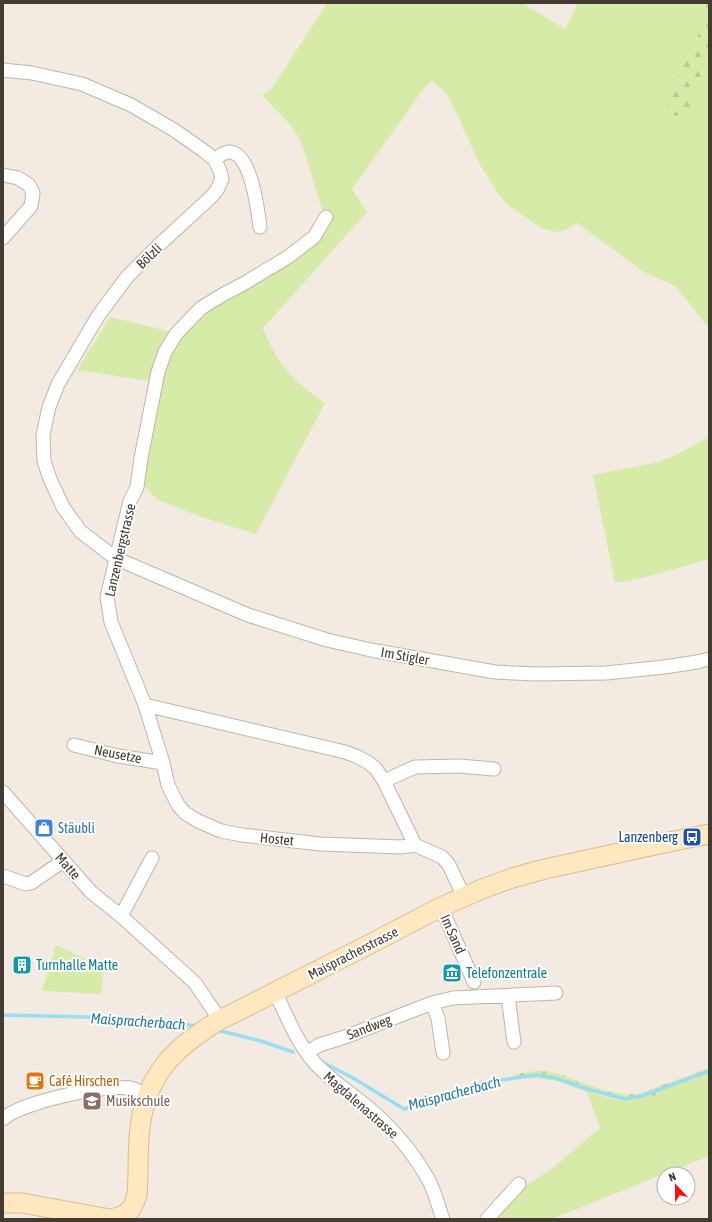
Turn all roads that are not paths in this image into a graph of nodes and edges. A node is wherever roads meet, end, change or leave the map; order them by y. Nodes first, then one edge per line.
1 (3, 70) edge
2 (215, 160) junction
3 (3, 175) edge
4 (326, 217) dead end
5 (260, 227) dead end
6 (3, 238) edge
7 (115, 558) junction
8 (709, 659) edge
9 (145, 705) junction
10 (74, 745) dead end
11 (163, 763) junction
12 (494, 769) dead end
13 (384, 781) junction
14 (3, 792) edge
15 (709, 834) edge
16 (415, 845) junction
17 (152, 858) dead end
18 (63, 861) junction
19 (3, 876) edge
20 (464, 897) junction
21 (441, 907) junction
22 (122, 916) junction
23 (474, 982) dead end
24 (275, 992) junction
25 (556, 993) dead end
26 (508, 996) junction
27 (432, 1003) junction
28 (219, 1021) junction
29 (514, 1042) dead end
30 (443, 1053) dead end
31 (309, 1056) junction
32 (147, 1096) junction
33 (3, 1119) edge
34 (519, 1184) dead end
35 (3, 1203) edge
36 (443, 1219) edge
37 (487, 1219) edge

1 - 2 street
2 - 5 street
2 - 7 street, Bölzli
3 - 6 street
4 - 7 street, Lanzenbergstrasse
7 - 8 street, Im Stigler
7 - 9 street, Lanzenbergstrasse
9 - 11 street, Hostet
9 - 13 street
10 - 11 street, Neusetze
11 - 16 street, Hostet
12 - 13 street
13 - 16 street
14 - 18 street, Matte
15 - 20 main road, Maispracherstrasse
16 - 20 street, Hostet
17 - 22 street
18 - 19 street
18 - 22 street, Matte
20 - 21 main road, Maispracherstrasse
21 - 23 street, Im Sand
21 - 24 main road, Maispracherstrasse
22 - 28 street, Matte
24 - 28 main road, Maispracherstrasse
24 - 31 street, Magdalenastrasse
25 - 26 street, Sandweg
26 - 27 street, Sandweg
26 - 29 street
27 - 30 street
27 - 31 street, Sandweg
28 - 32 main road, Maispracherstrasse
31 - 36 street, Magdalenastrasse
32 - 33 street
32 - 35 main road, Maispracherstrasse
34 - 37 street

